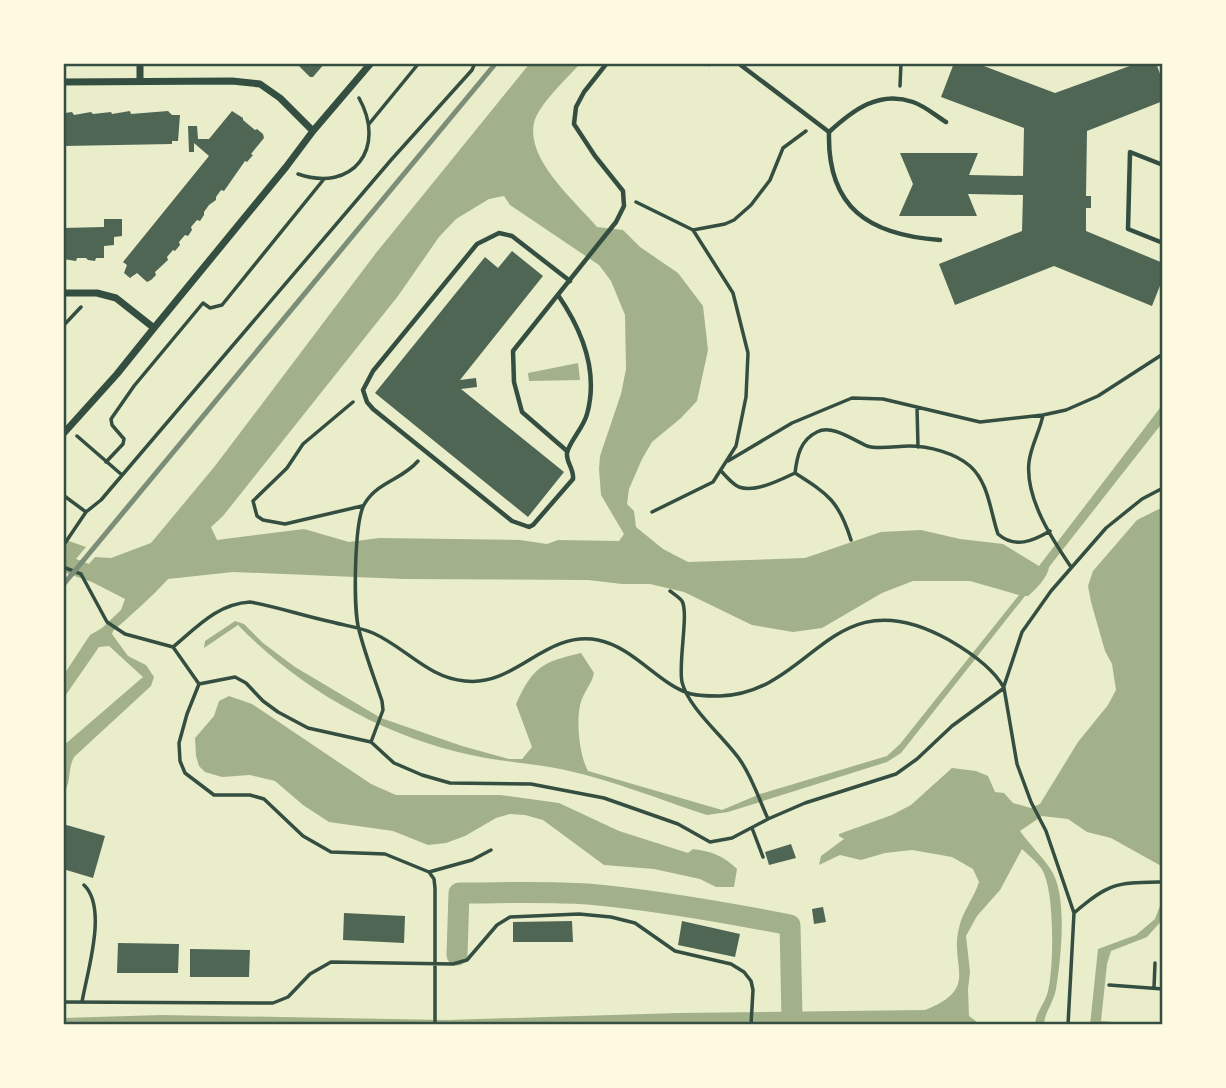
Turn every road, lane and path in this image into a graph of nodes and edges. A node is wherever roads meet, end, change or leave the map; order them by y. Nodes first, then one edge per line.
1 (139, 63) edge
2 (371, 63) edge
3 (419, 63) edge
4 (475, 63) edge
5 (607, 63) edge
6 (738, 63) edge
7 (901, 63) edge
8 (139, 81) junction
9 (63, 82) edge
10 (351, 88) junction
11 (898, 99) junction
12 (814, 121) junction
13 (946, 122) dead end
14 (369, 124) junction
15 (313, 131) junction
16 (829, 132) junction
17 (1163, 165) edge
18 (286, 167) junction
19 (324, 179) junction
20 (623, 195) junction
21 (693, 230) junction
22 (940, 240) dead end
23 (1163, 243) edge
24 (570, 281) junction
25 (63, 293) edge
26 (558, 295) junction
27 (74, 313) dead end
28 (63, 317) edge
29 (154, 328) junction
30 (1163, 354) edge
31 (364, 397) junction
32 (916, 406) junction
33 (1043, 415) junction
34 (65, 431) edge
35 (918, 447) junction
36 (425, 451) junction
37 (567, 451) junction
38 (728, 461) junction
39 (106, 462) junction
40 (721, 471) junction
41 (795, 473) junction
42 (122, 475) junction
43 (1163, 488) edge
44 (63, 495) edge
45 (362, 506) junction
46 (86, 512) junction
47 (652, 512) dead end
48 (1050, 531) junction
49 (851, 540) dead end
50 (63, 546) edge
51 (63, 567) edge
52 (1071, 567) junction
53 (670, 591) dead end
54 (358, 627) junction
55 (173, 647) junction
56 (199, 684) junction
57 (1004, 688) junction
58 (687, 693) junction
59 (371, 742) junction
60 (768, 819) junction
61 (752, 828) junction
62 (491, 850) dead end
63 (763, 857) dead end
64 (429, 872) junction
65 (1163, 882) edge
66 (84, 885) dead end
67 (1074, 913) junction
68 (434, 964) junction
69 (1155, 964) dead end
70 (1109, 985) dead end
71 (1154, 988) junction
72 (1163, 989) edge
73 (63, 1002) edge
74 (82, 1002) junction
75 (435, 1025) edge
76 (751, 1025) edge
77 (1068, 1025) edge

1 - 8 street
2 - 10 street
3 - 14 path
4 - 42 path
5 - 20 lane
6 - 12 lane
7 - 11 path
8 - 9 street
8 - 15 street
10 - 14 path
10 - 15 street
11 - 13 lane
11 - 16 lane
12 - 16 lane
12 - 21 path
14 - 19 path
15 - 18 street
16 - 22 lane
17 - 23 lane
18 - 19 path
18 - 29 street
19 - 39 path
20 - 21 path
20 - 24 lane
21 - 38 path
24 - 26 lane
24 - 31 lane
25 - 29 street
26 - 37 lane
26 - 37 lane
27 - 28 path
29 - 34 street
30 - 33 path
31 - 36 lane
31 - 45 path
32 - 33 path
32 - 35 path
32 - 38 path
33 - 48 path
34 - 39 path
35 - 41 path
35 - 48 path
36 - 37 lane
36 - 45 path
38 - 40 path
39 - 42 path
40 - 41 path
40 - 47 path
41 - 49 path
42 - 46 path
43 - 52 path
44 - 46 path
45 - 54 path
46 - 50 path
48 - 52 path
51 - 55 path
52 - 57 path
53 - 58 path
54 - 55 path
54 - 58 path
54 - 59 path
55 - 56 path
56 - 59 path
56 - 64 path
57 - 58 path
57 - 60 path
57 - 67 path
58 - 60 path
59 - 61 path
60 - 61 path
61 - 63 path
62 - 64 path
64 - 68 path
65 - 67 path
66 - 74 path
67 - 77 path
68 - 74 path
68 - 75 path
68 - 76 path
69 - 71 path
70 - 71 path
71 - 72 path
73 - 74 path

